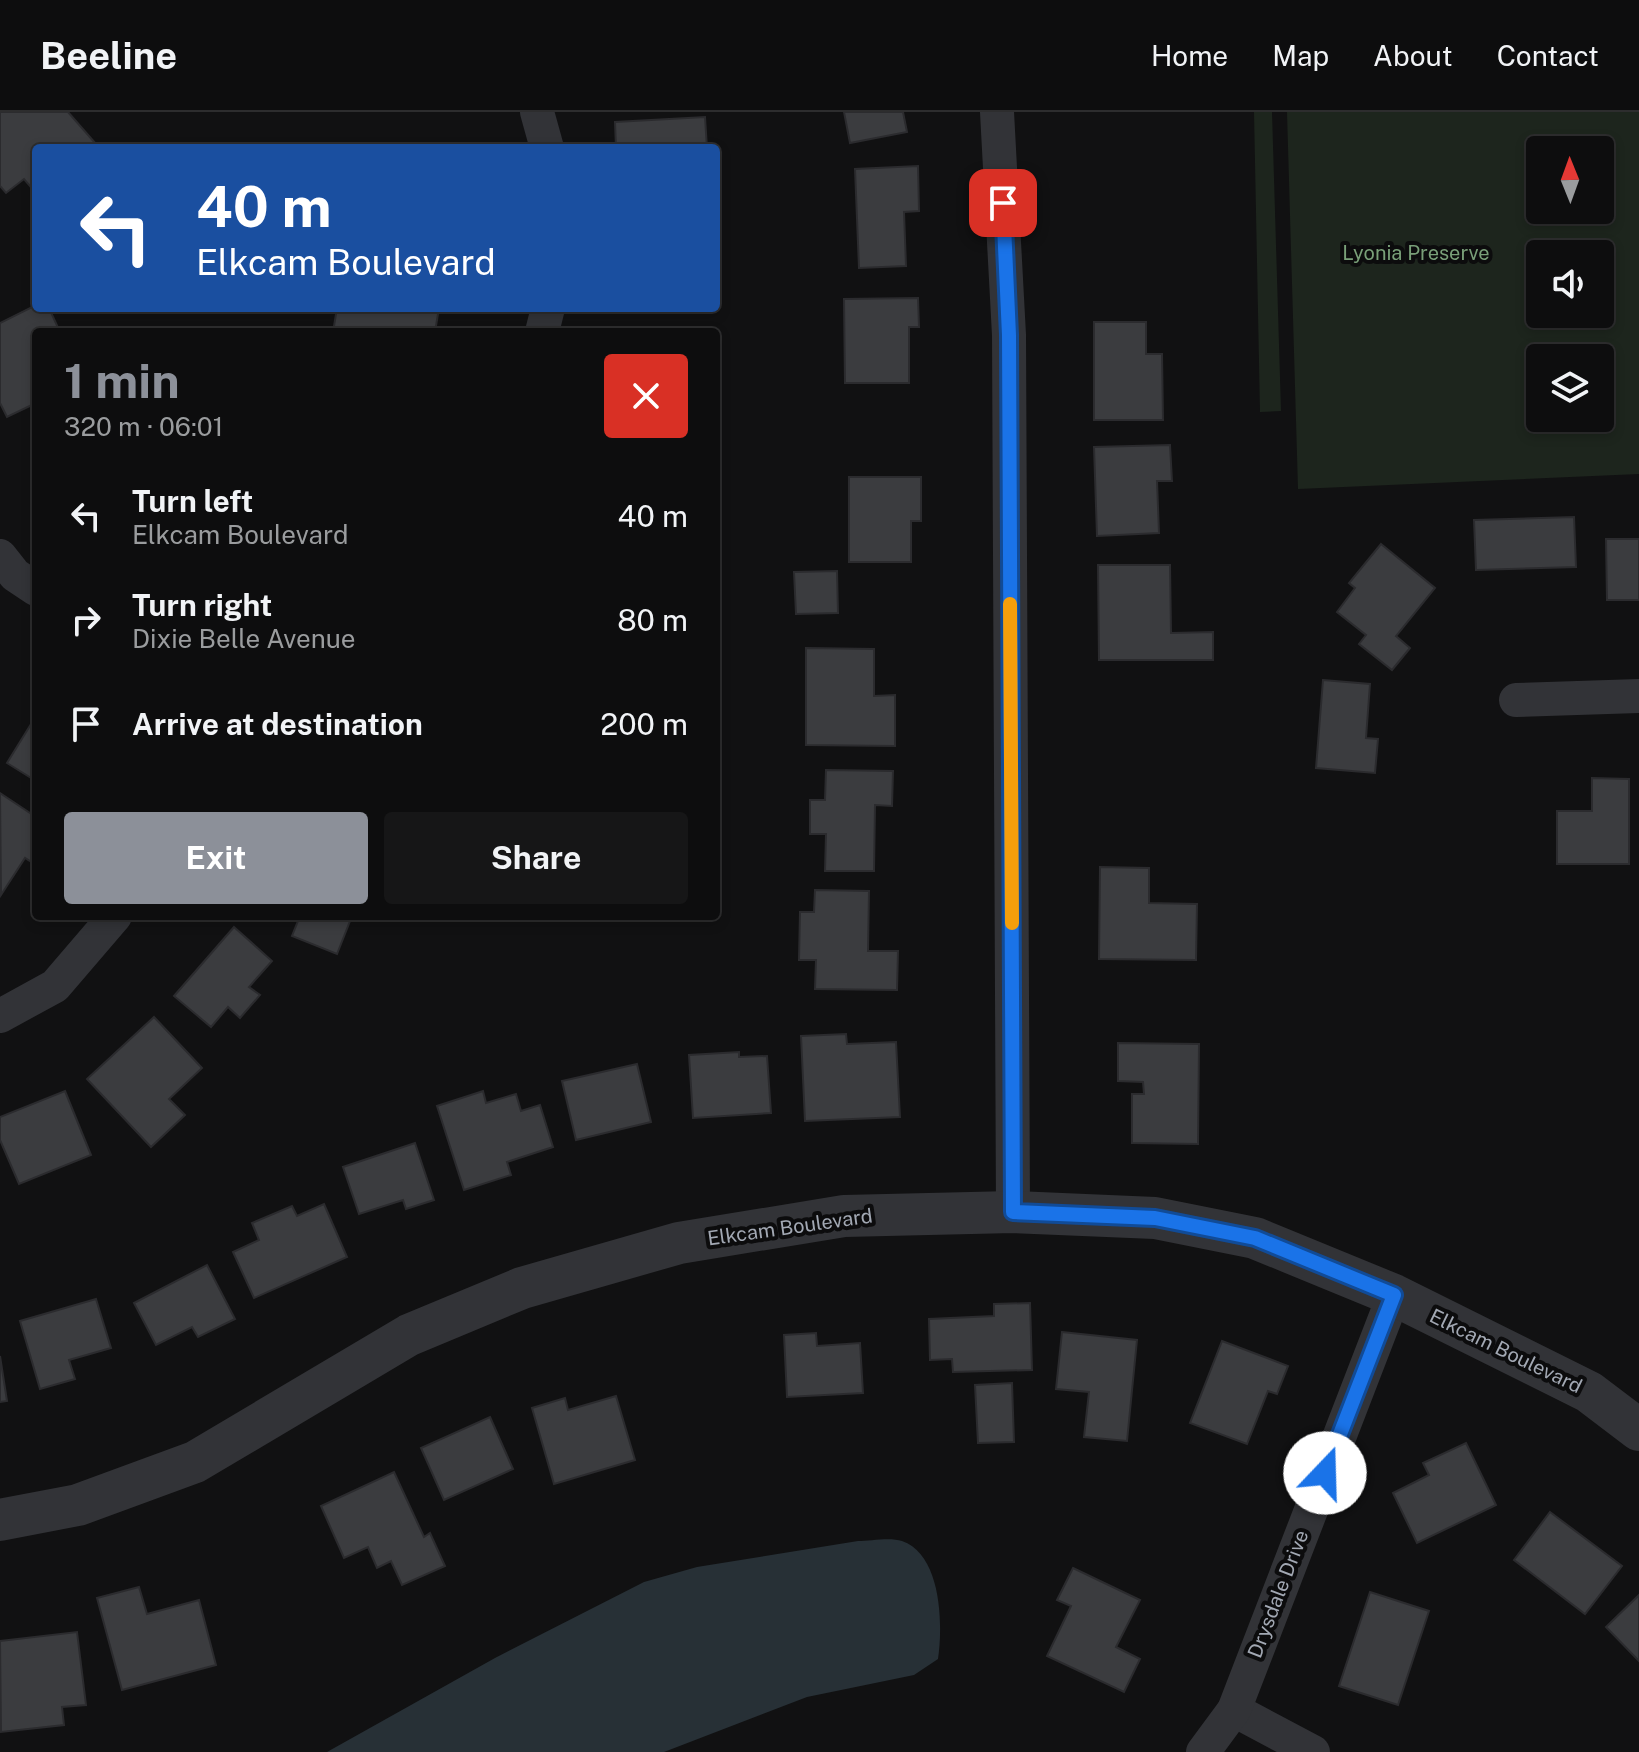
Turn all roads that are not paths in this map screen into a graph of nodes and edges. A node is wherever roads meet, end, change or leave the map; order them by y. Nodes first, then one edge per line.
1 (537, 112) edge
2 (997, 112) edge
3 (546, 144) edge
4 (0, 556) edge
5 (32, 586) edge
6 (1639, 696) edge
7 (1516, 700) dead end
8 (112, 920) edge
9 (0, 1016) edge
10 (1013, 1212) junction
11 (1394, 1295) junction
12 (1639, 1430) edge
13 (0, 1520) edge
14 (1234, 1710) junction
15 (1203, 1752) edge
16 (1313, 1752) edge

1 - 3 street
2 - 10 street
4 - 5 street
6 - 7 street
8 - 9 street
10 - 11 street, Elkcam Boulevard
10 - 13 street, Elkcam Boulevard
11 - 12 street, Elkcam Boulevard
11 - 14 street, Drysdale Drive
14 - 15 street, Drysdale Drive
14 - 16 street

